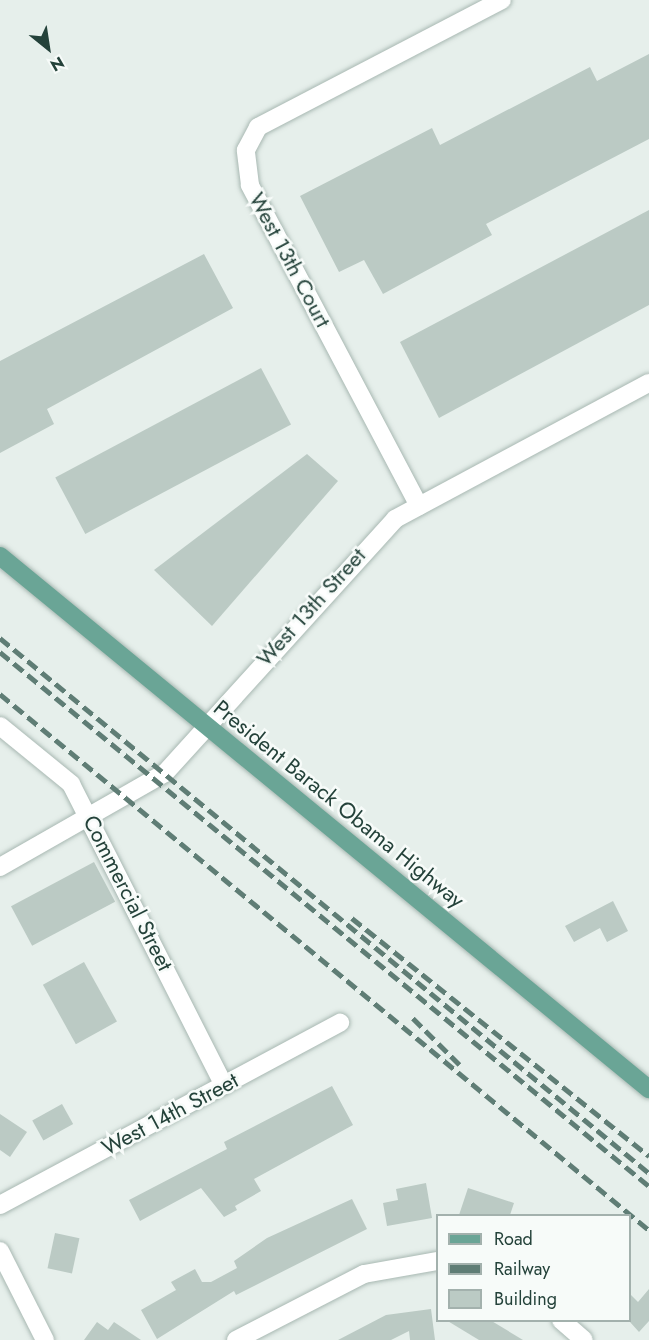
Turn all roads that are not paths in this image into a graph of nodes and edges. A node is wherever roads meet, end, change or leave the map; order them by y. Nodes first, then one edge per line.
1 (502, 0) edge
2 (649, 382) edge
3 (418, 506) junction
4 (0, 556) edge
5 (0, 726) edge
6 (205, 726) junction
7 (92, 819) junction
8 (0, 867) edge
9 (340, 1023) dead end
10 (224, 1085) junction
11 (649, 1089) edge
12 (0, 1205) edge
13 (0, 1251) edge
14 (436, 1261) edge
15 (563, 1322) edge
16 (45, 1340) edge
17 (236, 1340) edge
18 (584, 1340) edge

1 - 3 street, West 13th Court
2 - 3 street, West 13th Street
3 - 6 street, West 13th Street
4 - 6 main road, President Barack Obama Highway
5 - 7 street, Commercial Street
6 - 7 street, West 13th Street
6 - 11 main road, President Barack Obama Highway
7 - 8 street, West 13th Street
7 - 10 street, Commercial Street
9 - 10 street, West 14th Street
10 - 12 street, West 14th Street
13 - 16 street
14 - 17 street
15 - 18 street

